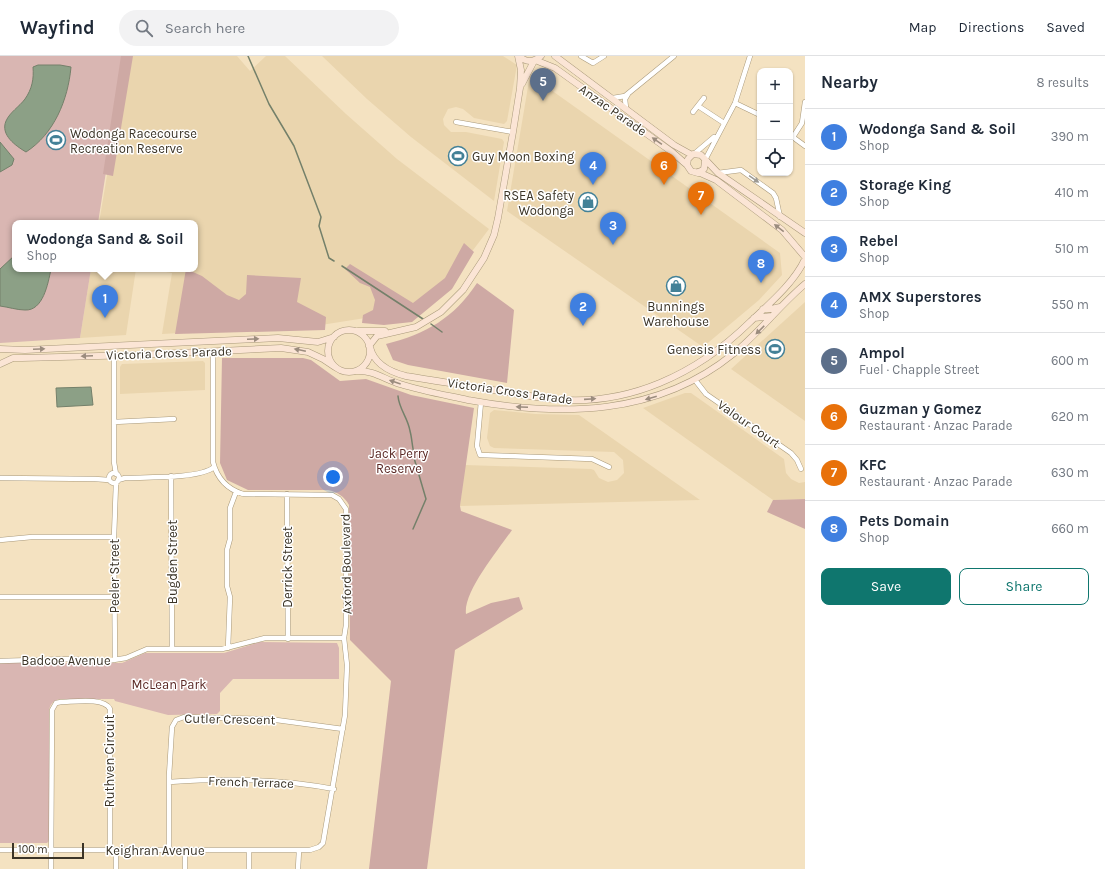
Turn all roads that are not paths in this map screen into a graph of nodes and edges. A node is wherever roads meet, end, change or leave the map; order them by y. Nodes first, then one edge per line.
1 (518, 56) edge
2 (541, 56) edge
3 (555, 56) edge
4 (582, 56) edge
5 (604, 56) edge
6 (674, 56) edge
7 (750, 56) edge
8 (535, 60) junction
9 (520, 88) junction
10 (629, 93) junction
11 (613, 98) junction
12 (704, 98) dead end
13 (805, 102) edge
14 (735, 103) junction
15 (698, 106) junction
16 (626, 108) junction
17 (693, 112) dead end
18 (757, 114) edge
19 (456, 122) dead end
20 (724, 123) junction
21 (513, 132) junction
22 (718, 133) junction
23 (793, 135) edge
24 (793, 137) edge
25 (805, 146) edge
26 (693, 154) junction
27 (705, 161) junction
28 (687, 165) junction
29 (698, 172) junction
30 (718, 173) junction
31 (780, 217) junction
32 (805, 233) edge
33 (805, 258) edge
34 (805, 284) edge
35 (783, 305) junction
36 (763, 309) junction
37 (772, 316) junction
38 (754, 318) junction
39 (356, 331) junction
40 (391, 332) junction
41 (334, 337) junction
42 (213, 341) junction
43 (136, 344) junction
44 (369, 346) junction
45 (0, 349) edge
46 (213, 351) junction
47 (716, 352) junction
48 (114, 355) junction
49 (137, 355) junction
50 (723, 362) junction
51 (0, 364) edge
52 (335, 367) junction
53 (357, 371) junction
54 (695, 380) junction
55 (481, 402) junction
56 (174, 419) dead end
57 (114, 422) junction
58 (214, 467) junction
59 (609, 467) dead end
60 (801, 469) dead end
61 (171, 476) junction
62 (0, 478) edge
63 (114, 478) junction
64 (236, 492) junction
65 (287, 494) junction
66 (114, 537) junction
67 (0, 540) edge
68 (0, 597) edge
69 (114, 597) junction
70 (344, 638) junction
71 (288, 639) junction
72 (172, 648) junction
73 (228, 648) junction
74 (115, 660) junction
75 (0, 661) edge
76 (343, 729) junction
77 (169, 782) junction
78 (334, 789) junction
79 (0, 850) edge
80 (52, 850) junction
81 (110, 850) junction
82 (116, 850) junction
83 (170, 850) junction
84 (185, 850) junction
85 (249, 850) junction
86 (299, 850) junction
87 (310, 850) joint
88 (51, 869) edge
89 (116, 869) edge
90 (186, 869) edge
91 (249, 869) edge
92 (298, 869) edge

1 - 8 main road, Anzac Parade
1 - 9 main road
2 - 8 main road
3 - 11 main road, Anzac Parade
4 - 5 street
6 - 10 street
7 - 14 street
8 - 9 main road
28 -> 8 main road, Anzac Parade
9 - 21 main road
10 - 11 street
10 - 16 street
11 - 16 main road, Anzac Parade
12 - 15 street
13 - 23 street
14 - 18 street
14 - 20 street
15 - 17 street
15 - 20 street
16 - 26 main road, Anzac Parade
19 - 21 street
20 - 22 street
21 - 40 main road
22 - 26 street
22 - 27 street
24 - 25 street
26 - 27 main road
26 - 28 main road
27 - 29 main road
27 - 30 main road
28 - 29 main road
33 -> 29 main road
30 - 31 main road
30 -> 31 street
31 - 32 main road
33 - 36 main road, Victoria Cross Parade
34 - 35 main road, Victoria Cross Parade
35 - 36 main road
35 - 37 main road, Victoria Cross Parade
36 - 38 main road, Victoria Cross Parade
37 - 38 main road
37 -> 50 main road, Victoria Cross Parade
38 - 47 main road, Victoria Cross Parade
39 - 40 main road
39 - 41 main road
39 - 44 main road
40 - 44 main road
42 -> 41 main road, Victoria Cross Parade
41 - 52 main road
42 - 43 main road, Victoria Cross Parade
42 - 46 main road
45 -> 43 main road, Victoria Cross Parade
43 - 49 main road
44 -> 47 main road, Victoria Cross Parade
44 - 53 main road
46 - 49 main road, Victoria Cross Parade
52 -> 46 main road, Victoria Cross Parade
46 - 58 street
47 - 50 main road
48 - 49 main road, Victoria Cross Parade
48 -> 51 main road, Victoria Cross Parade
48 - 57 street, Peeler Street
50 - 54 main road, Victoria Cross Parade
52 - 53 main road
55 -> 53 main road, Victoria Cross Parade
54 -> 55 main road, Victoria Cross Parade
54 - 60 street, Valour Court
55 - 59 street
56 - 57 street
57 - 63 street, Peeler Street
58 - 61 street
58 - 64 street
61 - 63 street
61 - 72 street, Bugden Street
62 - 63 street
63 - 66 street, Peeler Street
64 - 65 street, Axford Boulevard
64 - 73 street
65 - 70 street, Axford Boulevard
65 - 71 street, Derrick Street
66 - 67 street
66 - 69 street, Peeler Street
68 - 69 street
69 - 74 street, Peeler Street
70 - 71 street, Badcoe Avenue
70 - 76 street, Axford Boulevard
71 - 73 street, Badcoe Avenue
72 - 73 street, Badcoe Avenue
72 - 74 street, Badcoe Avenue
74 - 75 street, Badcoe Avenue
76 - 77 street, Cutler Crescent
76 - 78 street, Axford Boulevard
77 - 78 street, French Terrace
77 - 83 street, Cutler Crescent
78 - 87 street, Axford Boulevard
79 - 80 street, Keighran Avenue
80 - 81 street, Keighran Avenue
80 - 81 street, Ruthven Circuit
80 - 88 street, Ruthven Circuit
81 - 82 street, Keighran Avenue
82 - 83 street, Keighran Avenue
82 - 89 street
83 - 84 street, Keighran Avenue
84 - 85 street, Keighran Avenue
84 - 90 street
85 - 86 street, Keighran Avenue
85 - 91 street
86 - 87 street, Keighran Avenue
86 - 92 street

